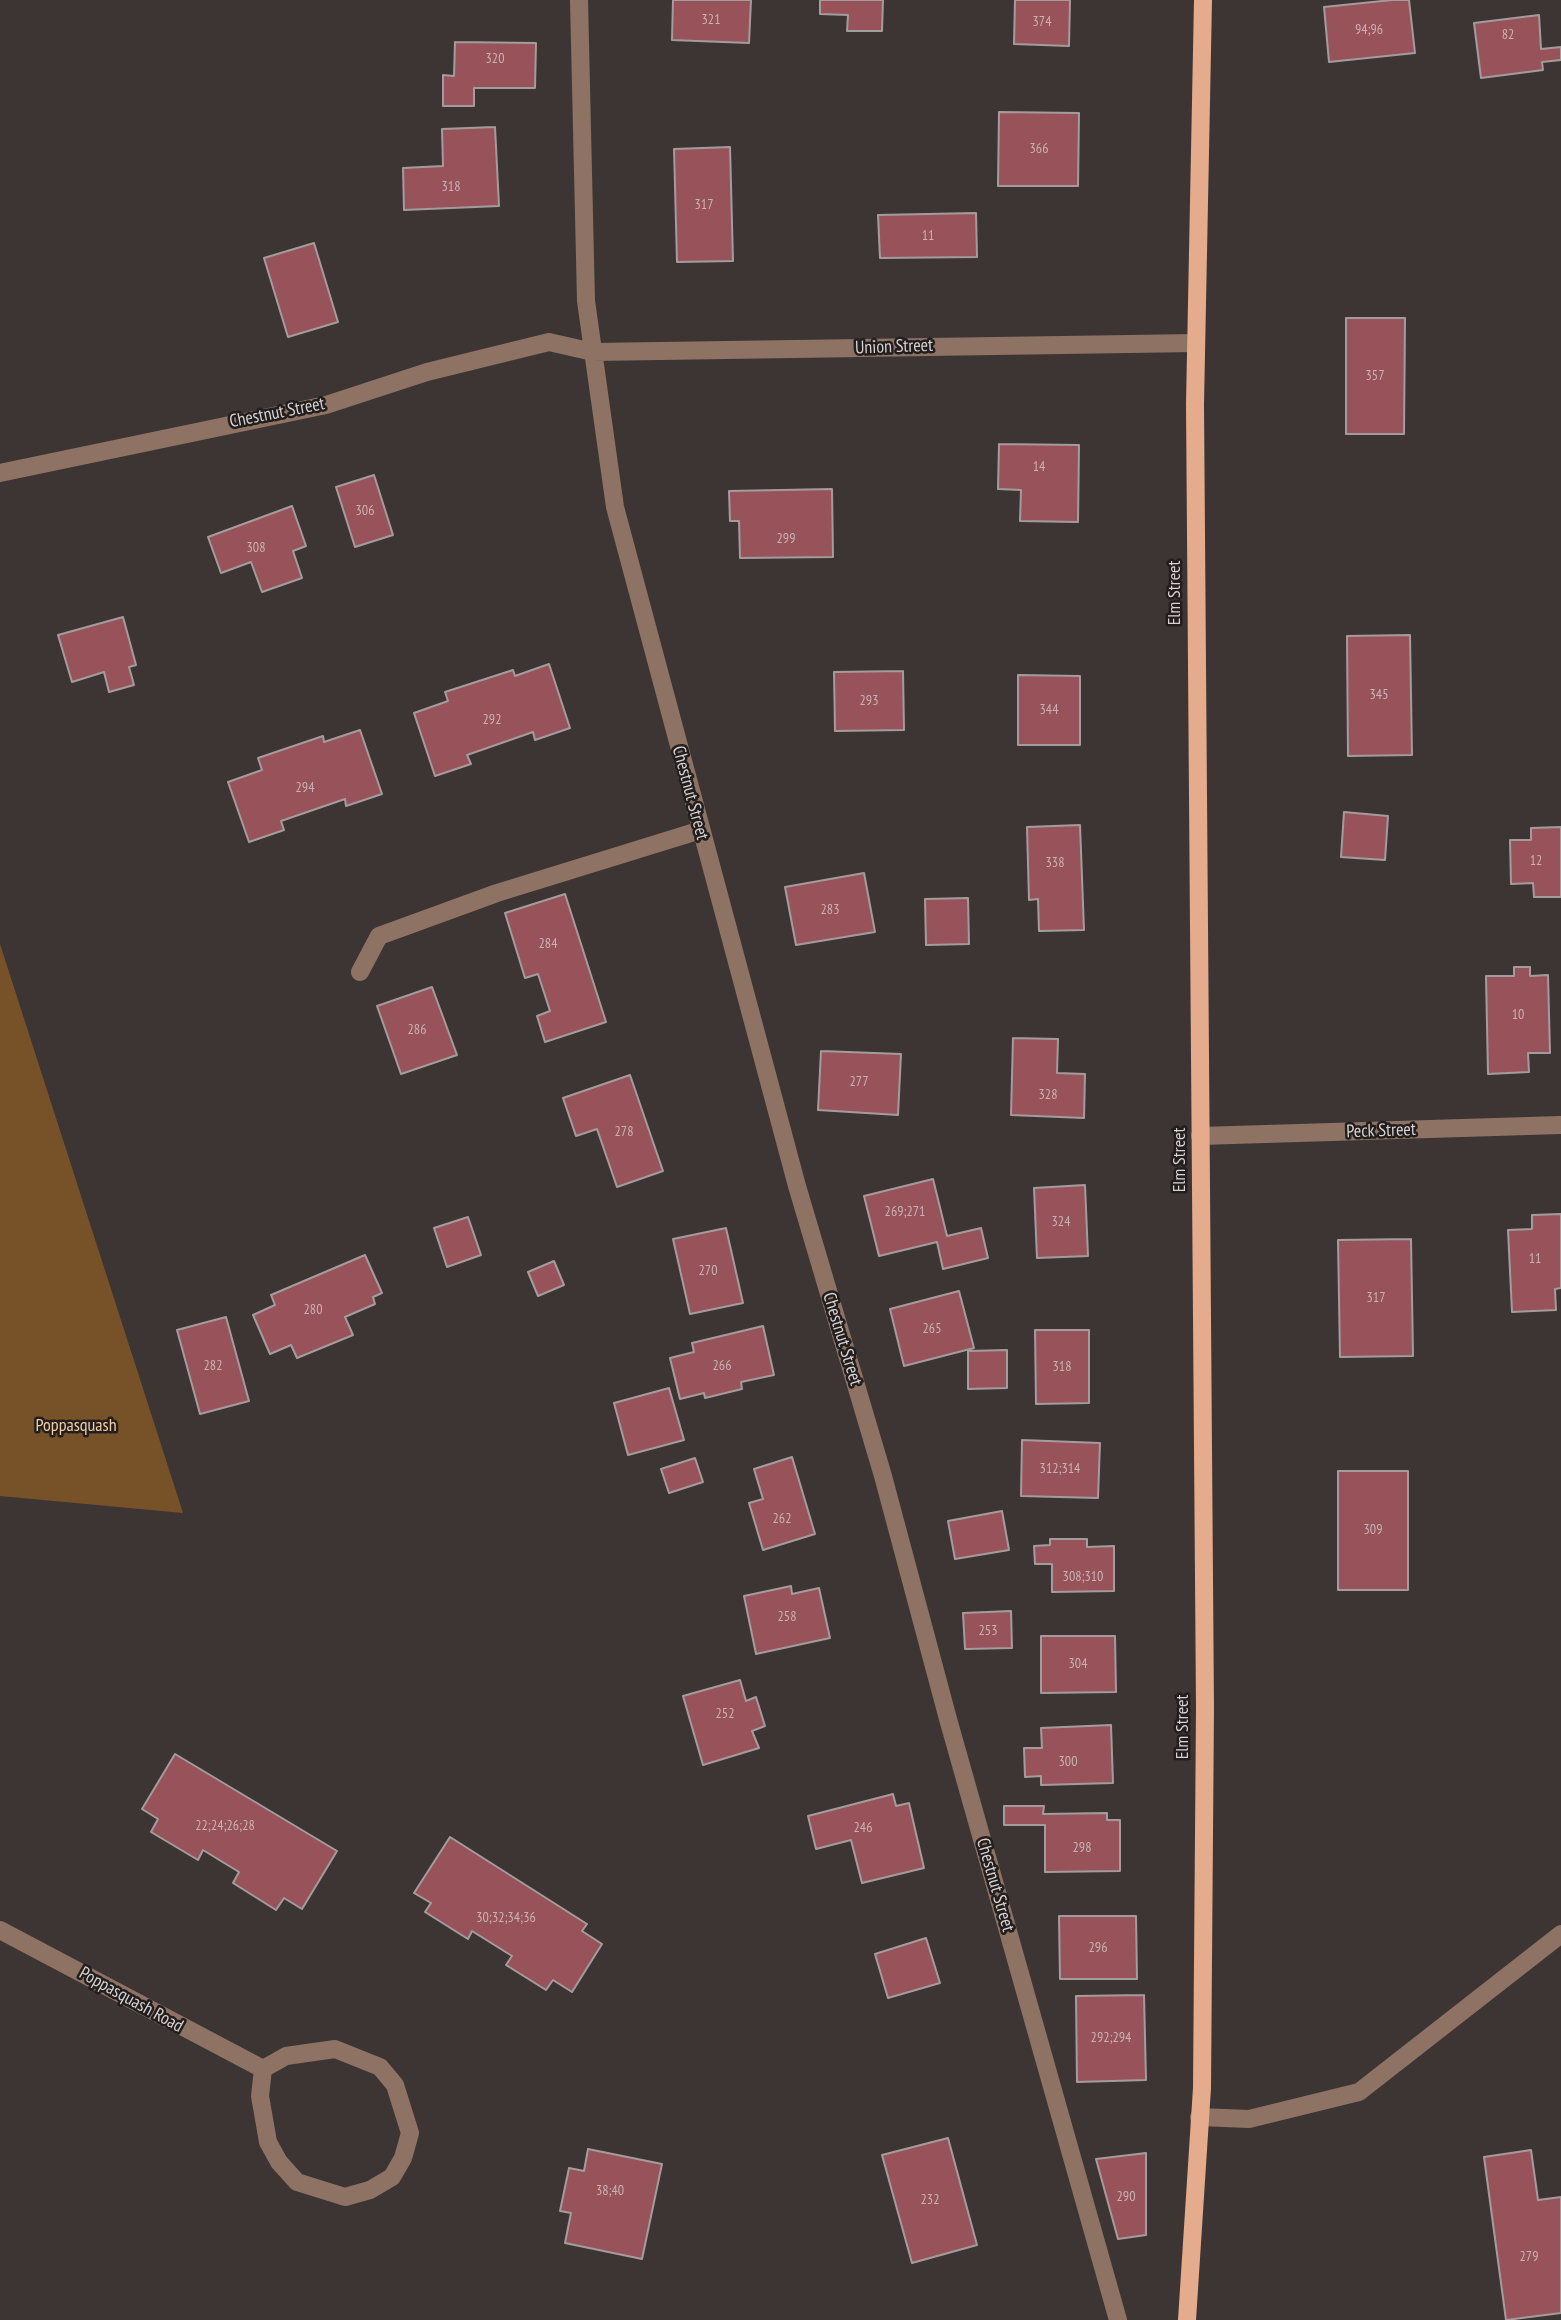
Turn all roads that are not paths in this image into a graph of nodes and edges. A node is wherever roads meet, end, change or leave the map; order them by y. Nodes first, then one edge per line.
1 (579, 0) edge
2 (1203, 0) edge
3 (1196, 343) junction
4 (593, 352) junction
5 (0, 473) edge
6 (701, 830) junction
7 (359, 972) dead end
8 (1561, 1125) edge
9 (1200, 1136) junction
10 (0, 1930) edge
11 (1561, 1934) edge
12 (263, 2069) junction
13 (1199, 2117) junction
14 (1118, 2320) edge
15 (1187, 2320) edge

1 - 4 street, Chestnut Street
2 - 3 main road, Elm Street
3 - 4 street, Union Street
3 - 9 main road, Elm Street
4 - 5 street, Chestnut Street
4 - 6 street, Chestnut Street
6 - 7 street
6 - 14 street, Chestnut Street
8 - 9 street, Peck Street
9 - 13 main road, Elm Street
10 - 12 street, Poppasquash Road
11 - 13 street
12 - 12 street
13 - 15 main road, Elm Street

